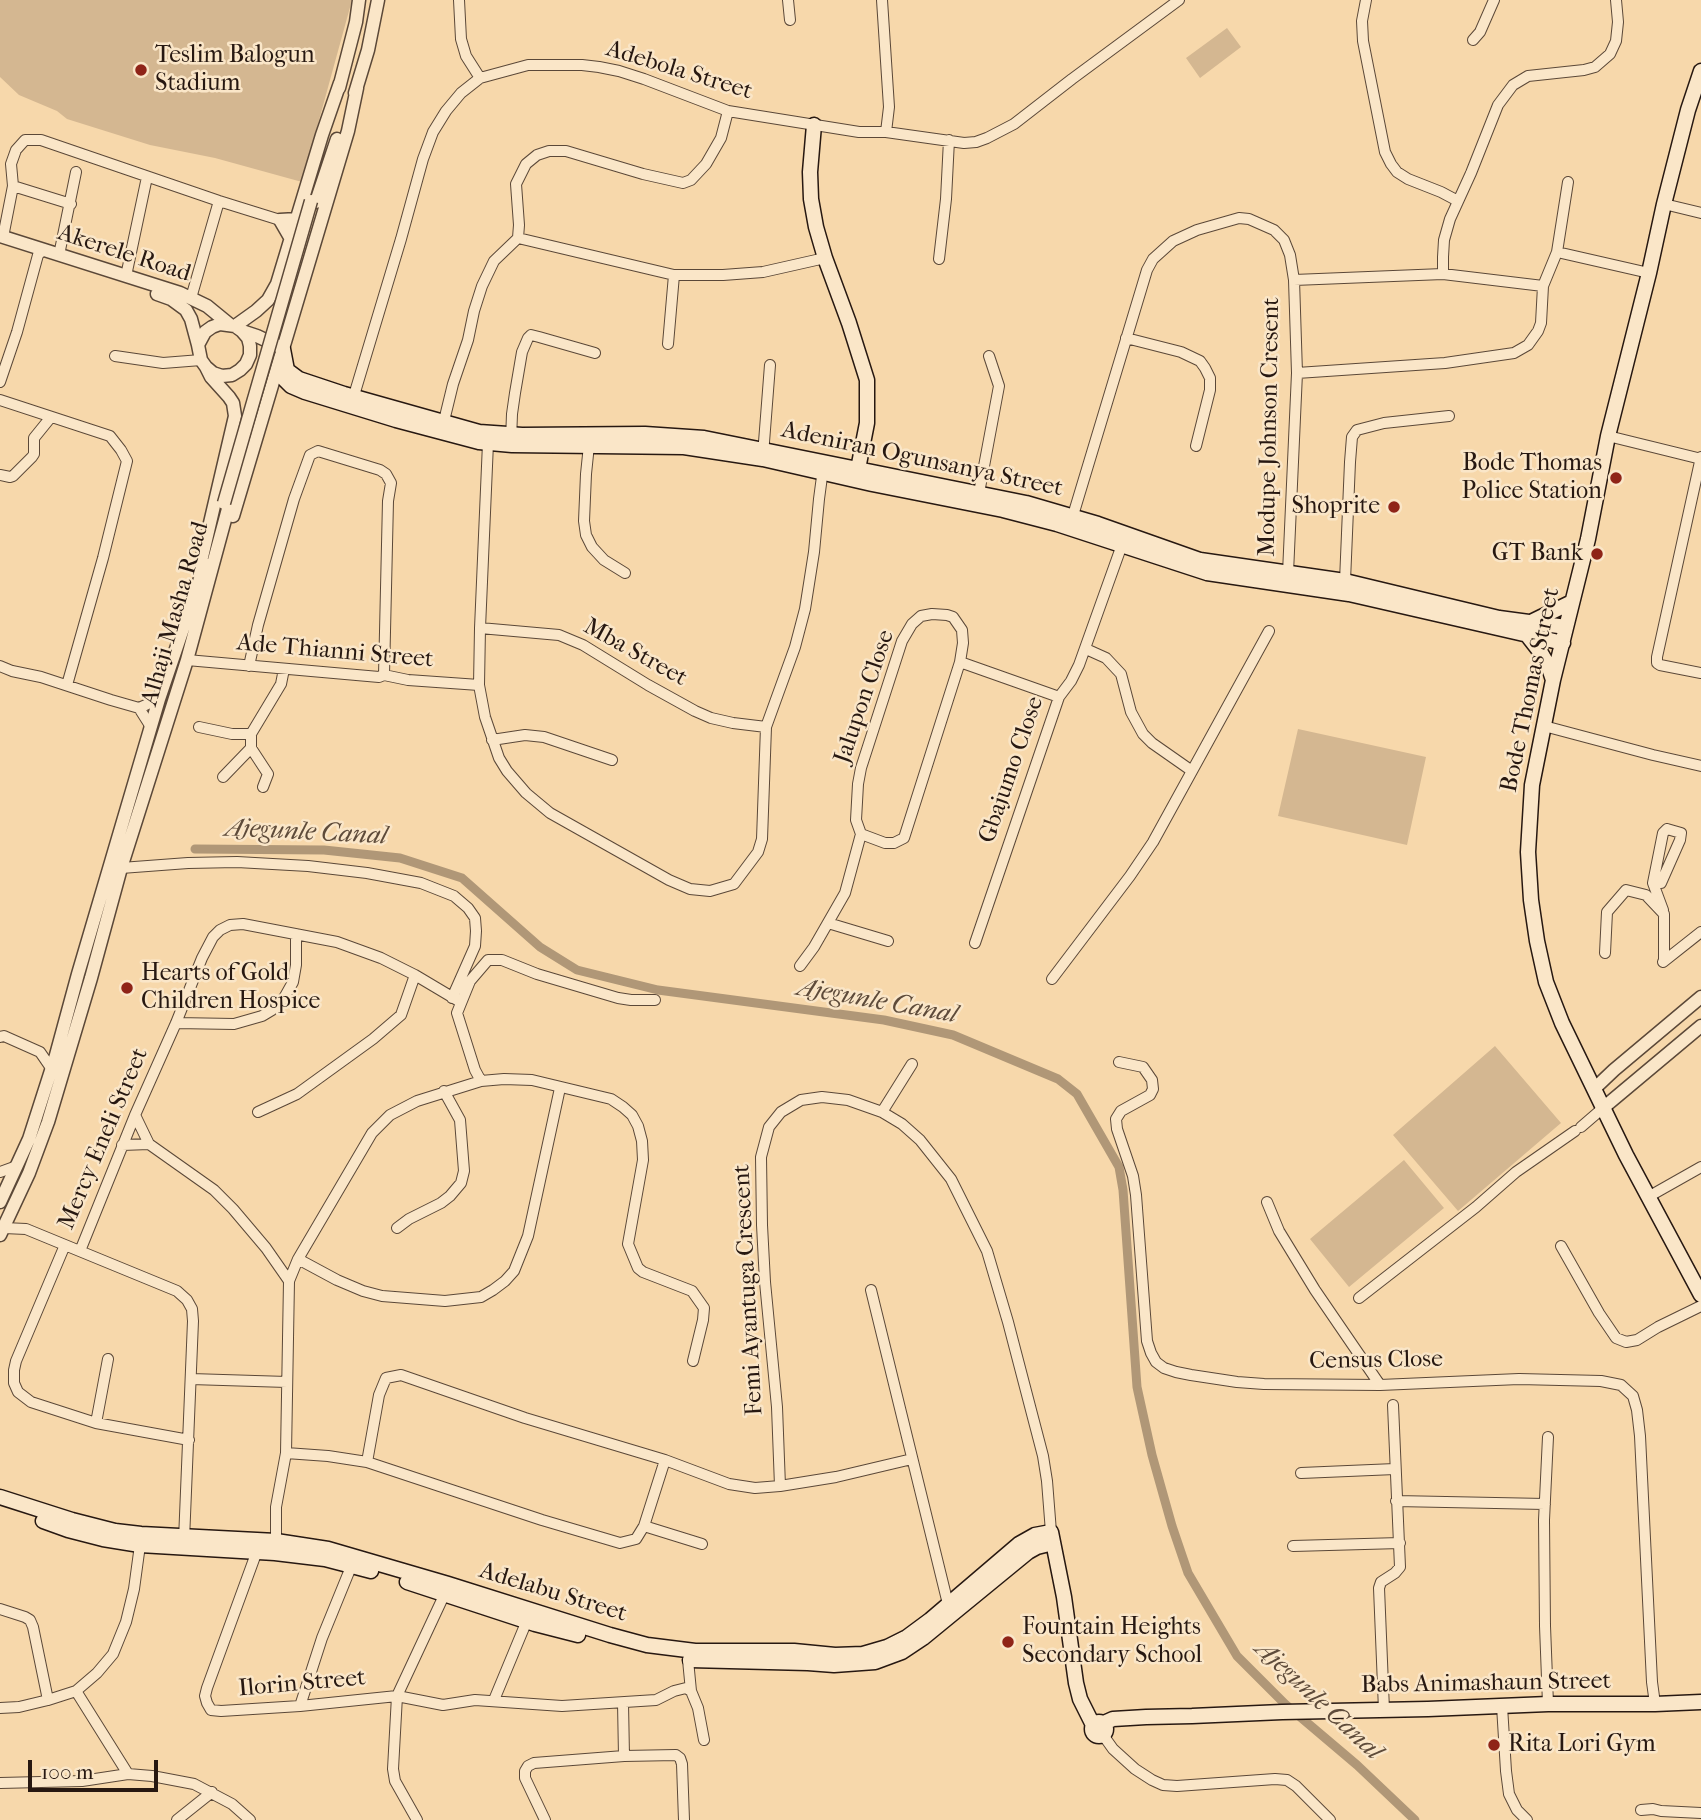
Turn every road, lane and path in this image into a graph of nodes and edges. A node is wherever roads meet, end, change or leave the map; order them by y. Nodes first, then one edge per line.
1 (359, 0) edge
2 (378, 0) edge
3 (459, 0) edge
4 (788, 0) edge
5 (882, 0) edge
6 (1179, 0) edge
7 (1366, 0) edge
8 (1494, 0) edge
9 (1616, 0) edge
10 (790, 20) dead end
11 (1474, 40) dead end
12 (1701, 71) edge
13 (480, 78) junction
14 (341, 83) junction
15 (358, 89) junction
16 (728, 111) junction
17 (814, 125) junction
18 (886, 132) junction
19 (949, 141) junction
20 (76, 172) dead end
21 (147, 177) junction
22 (1568, 182) dead end
23 (13, 186) junction
24 (219, 201) junction
25 (313, 201) junction
26 (1458, 201) junction
27 (71, 204) junction
28 (1664, 204) junction
29 (1701, 213) edge
30 (297, 219) junction
31 (280, 220) junction
32 (518, 238) junction
33 (1, 239) edge
34 (290, 239) junction
35 (40, 252) junction
36 (1558, 252) junction
37 (59, 255) junction
38 (825, 258) junction
39 (939, 259) dead end
40 (1650, 272) junction
41 (1443, 274) junction
42 (674, 275) junction
43 (126, 276) junction
44 (1294, 280) junction
45 (1543, 286) junction
46 (191, 298) junction
47 (235, 327) junction
48 (1126, 338) junction
49 (668, 344) dead end
50 (198, 345) junction
51 (283, 349) junction
52 (595, 353) dead end
53 (115, 356) dead end
54 (989, 356) dead end
55 (203, 363) junction
56 (770, 365) dead end
57 (240, 370) junction
58 (277, 370) junction
59 (1297, 373) junction
60 (0, 382) edge
61 (0, 400) edge
62 (353, 401) junction
63 (1449, 416) dead end
64 (51, 417) junction
65 (443, 427) junction
66 (1608, 436) junction
67 (511, 440) junction
68 (488, 443) junction
69 (589, 445) junction
70 (1196, 446) dead end
71 (763, 454) junction
72 (1701, 458) edge
73 (824, 467) junction
74 (858, 469) junction
75 (0, 475) edge
76 (979, 493) junction
77 (1071, 522) junction
78 (1123, 540) junction
79 (625, 573) dead end
80 (1288, 573) junction
81 (1345, 581) junction
82 (201, 593) junction
83 (1387, 597) junction
84 (1572, 602) junction
85 (1566, 627) junction
86 (480, 628) junction
87 (1527, 629) junction
88 (1269, 631) dead end
89 (1563, 643) junction
90 (1086, 649) junction
91 (187, 660) junction
92 (960, 662) junction
93 (0, 666) edge
94 (249, 666) junction
95 (284, 669) junction
96 (1701, 673) edge
97 (384, 675) junction
98 (1553, 680) junction
99 (67, 685) junction
100 (480, 685) junction
101 (1059, 697) junction
102 (159, 699) junction
103 (139, 708) junction
104 (1544, 726) junction
105 (151, 727) junction
106 (199, 727) dead end
107 (766, 727) junction
108 (251, 734) junction
109 (492, 740) junction
110 (251, 748) junction
111 (612, 760) dead end
112 (1701, 766) edge
113 (1192, 771) junction
114 (223, 776) dead end
115 (263, 787) dead end
116 (130, 819) junction
117 (861, 834) junction
118 (118, 863) junction
119 (1653, 883) junction
120 (1664, 914) junction
121 (828, 923) junction
122 (1701, 932) edge
123 (296, 934) junction
124 (888, 941) dead end
125 (975, 943) dead end
126 (475, 946) junction
127 (1605, 953) dead end
128 (488, 960) junction
129 (800, 967) dead end
130 (415, 975) junction
131 (1052, 979) dead end
132 (1701, 997) edge
133 (457, 1000) junction
134 (654, 1000) dead end
135 (176, 1023) junction
136 (1701, 1026) edge
137 (2, 1037) edge
138 (59, 1044) junction
139 (0, 1047) edge
140 (40, 1052) junction
141 (1119, 1062) dead end
142 (912, 1064) dead end
143 (51, 1068) junction
144 (481, 1081) junction
145 (560, 1088) junction
146 (1594, 1089) junction
147 (444, 1091) junction
148 (1604, 1108) junction
149 (258, 1112) dead end
150 (882, 1112) junction
151 (135, 1115) junction
152 (149, 1144) junction
153 (122, 1145) junction
154 (17, 1166) junction
155 (1701, 1167) edge
156 (0, 1172) edge
157 (2, 1192) edge
158 (1648, 1197) junction
159 (1267, 1202) dead end
160 (13, 1209) junction
161 (397, 1228) dead end
162 (26, 1229) junction
163 (2, 1232) edge
164 (65, 1245) junction
165 (1561, 1246) dead end
166 (79, 1251) junction
167 (299, 1259) junction
168 (289, 1281) junction
169 (871, 1290) dead end
170 (1701, 1295) edge
171 (1359, 1298) dead end
172 (1701, 1306) edge
173 (108, 1359) dead end
174 (693, 1362) dead end
175 (191, 1379) junction
176 (287, 1382) junction
177 (1380, 1385) junction
178 (1393, 1405) dead end
179 (96, 1423) junction
180 (1548, 1437) dead end
181 (189, 1440) junction
182 (286, 1453) junction
183 (912, 1459) junction
184 (665, 1460) junction
185 (366, 1462) junction
186 (1395, 1469) junction
187 (1301, 1473) dead end
188 (780, 1486) junction
189 (0, 1497) edge
190 (1396, 1501) junction
191 (1545, 1504) junction
192 (0, 1506) edge
193 (644, 1526) junction
194 (1052, 1531) junction
195 (184, 1542) junction
196 (1399, 1543) junction
197 (702, 1544) dead end
198 (140, 1545) junction
199 (1293, 1546) dead end
200 (276, 1547) junction
201 (257, 1551) junction
202 (354, 1561) junction
203 (447, 1589) junction
204 (0, 1609) edge
205 (950, 1610) junction
206 (529, 1616) junction
207 (691, 1655) junction
208 (76, 1691) junction
209 (691, 1691) junction
210 (397, 1696) junction
211 (48, 1700) junction
212 (494, 1700) junction
213 (1701, 1702) edge
214 (623, 1703) junction
215 (1548, 1704) junction
216 (1655, 1704) junction
217 (300, 1706) junction
218 (1502, 1706) junction
219 (0, 1709) edge
220 (1384, 1710) junction
221 (1100, 1728) junction
222 (704, 1741) dead end
223 (624, 1756) junction
224 (128, 1774) junction
225 (0, 1783) edge
226 (212, 1792) junction
227 (1641, 1810) dead end
228 (1701, 1813) edge
229 (177, 1820) edge
230 (250, 1820) edge
231 (417, 1820) edge
232 (545, 1820) edge
233 (684, 1820) edge
234 (1331, 1820) edge
235 (1527, 1820) edge

1 - 14 street, Alhaji Masha Road
2 - 15 street, Alhaji Masha Road
3 - 13 street
4 - 10 street
5 - 18 street
6 - 19 street, Adebola Street
7 - 26 street
8 - 11 street
9 - 26 street
12 - 28 main road, Bode Thomas Street
13 - 16 street, Adebola Street
13 - 62 street, Adebola Street
14 - 25 street, Alhaji Masha Road
14 - 30 street
15 - 25 street, Alhaji Masha Road
15 - 51 street
16 - 17 street, Adebola Street
16 - 32 street
17 - 18 street, Adebola Street
17 - 38 main road
18 - 19 street, Adebola Street
19 - 39 street
20 - 27 street
21 - 23 street
21 - 24 street
21 - 43 street
22 - 36 street
23 - 27 street
23 - 33 street
24 - 31 street
24 - 46 street
25 - 82 street, Alhaji Masha Road, bridge
26 - 41 street
27 - 37 street
28 - 29 street
28 - 40 main road, Bode Thomas Street
30 - 31 street
30 - 34 street
31 - 34 street
32 - 42 street
32 - 65 street
33 - 35 street, Akerele Road
34 - 47 street
35 - 37 street, Akerele Road
35 - 50 street
35 - 60 street
36 - 40 street
36 - 45 street
37 - 43 street, Akerele Road
38 - 42 street
38 - 74 main road
40 - 66 main road, Bode Thomas Street
41 - 44 street
41 - 45 street
42 - 49 street
43 - 46 street, Akerele Road
44 - 48 street, Modupe Johnson Cresent
44 - 59 street, Modupe Johnson Cresent
45 - 59 street
46 - 47 street, Akerele Road
47 - 50 street
47 - 51 street, Akerele Road
47 - 57 street
48 - 70 street
48 - 77 street, Modupe Johnson Cresent
50 - 55 street
51 - 58 street
51 - 62 main road, Adeniran Ogunsanya Street
52 - 67 street
53 - 55 street
54 - 76 street
55 - 57 street
55 - 82 street
56 - 71 street
57 - 58 street
58 - 62 main road, Adeniran Ogunsanya Street
58 - 82 street
59 - 80 street, Modupe Johnson Cresent
61 - 64 street
62 - 65 main road, Adeniran Ogunsanya Street
63 - 81 street
64 - 75 street
64 - 99 street
65 - 67 main road, Adeniran Ogunsanya Street
65 - 68 main road, Adeniran Ogunsanya Street
66 - 72 street
66 - 84 main road, Bode Thomas Street
67 - 68 main road, Adeniran Ogunsanya Street
67 - 69 main road, Adeniran Ogunsanya Street
67 - 71 main road, Adeniran Ogunsanya Street
68 - 86 street
69 - 71 main road, Adeniran Ogunsanya Street
69 - 79 street
71 - 73 main road, Adeniran Ogunsanya Street
72 - 96 street
73 - 74 main road, Adeniran Ogunsanya Street
73 - 77 main road, Adeniran Ogunsanya Street
73 - 107 street
74 - 76 main road, Adeniran Ogunsanya Street
76 - 77 main road, Adeniran Ogunsanya Street
77 - 78 main road, Adeniran Ogunsanya Street
78 - 80 main road, Adeniran Ogunsanya Street
78 - 83 main road, Adeniran Ogunsanya Street
78 - 90 street, Gbajumo Close
80 - 81 main road, Adeniran Ogunsanya Street
81 - 83 main road, Adeniran Ogunsanya Street
82 - 91 street, Alhaji Masha Road
82 - 102 street, Alhaji Masha Road
83 - 87 main road, Adeniran Ogunsanya Street
84 - 85 main road, Bode Thomas Street
84 - 87 main road
85 - 87 main road, Adeniran Ogunsanya Street
85 - 89 main road, Bode Thomas Street
86 - 100 street
86 - 107 street, Mba Street
87 - 89 main road, Adeniran Ogunsanya Street
87 - 98 main road
88 - 113 street
89 - 98 main road, Bode Thomas Street
90 - 101 street, Gbajumo Close
90 - 113 street
91 - 94 street, Ade Thianni Street
91 - 116 street, Alhaji Masha Road
92 - 101 street
92 - 117 street, Jalupon Close
92 - 117 street, Jalupon Close
93 - 99 street
94 - 95 street, Ade Thianni Street
94 - 97 street
95 - 97 street, Ade Thianni Street
95 - 108 street
97 - 100 street, Ade Thianni Street
98 - 104 main road, Bode Thomas Street
99 - 103 street
100 - 109 street
101 - 125 street, Gbajumo Close
102 - 103 street
102 - 105 street, Alhaji Masha Road
103 - 105 street
104 - 112 street
104 - 146 main road, Bode Thomas Street
105 - 116 street, Alhaji Masha Road
106 - 108 street
107 - 109 street
108 - 110 street
109 - 111 street
110 - 114 street
110 - 115 street
113 - 131 street
116 - 118 street, Alhaji Masha Road
117 - 121 street, Jalupon Close
118 - 126 street
118 - 138 street, Alhaji Masha Road
118 - 160 street, Alhaji Masha Road
119 - 119 street
119 - 120 street
120 - 122 street
120 - 127 street
121 - 124 street
121 - 129 street, Jalupon Close
123 - 130 street, Mercy Eneli Street
123 - 135 street, Mercy Eneli Street
123 - 135 street
126 - 128 street
126 - 133 street
128 - 133 street
128 - 134 street
130 - 133 street, Mercy Eneli Street
130 - 149 street
132 - 146 street
133 - 144 street
135 - 151 street, Mercy Eneli Street
136 - 148 street
137 - 139 street
137 - 140 street
138 - 140 street
138 - 143 street, Alhaji Masha Road
140 - 143 street
141 - 177 street, Census Close
142 - 150 street
143 - 154 street, Alhaji Masha Road
144 - 145 street
144 - 147 street
145 - 167 street
145 - 174 street
146 - 148 main road, Bode Thomas Street
147 - 161 street
147 - 167 street
148 - 158 main road, Bode Thomas Street
148 - 171 street
150 - 188 street, Femi Ayantuga Crescent
150 - 194 street, Femi Ayantuga Crescent
151 - 152 street
151 - 153 street, Mercy Eneli Street
152 - 153 street
152 - 168 street
153 - 166 street, Mercy Eneli Street
154 - 156 street
154 - 157 street, Alhaji Masha Road
155 - 158 street
158 - 170 main road, Bode Thomas Street
159 - 177 street
160 - 162 street
160 - 163 street, Alhaji Masha Road
162 - 163 street
162 - 164 street
164 - 166 street
164 - 179 street
165 - 172 street
166 - 175 street
167 - 168 street
168 - 176 street
169 - 183 street
173 - 179 street
175 - 176 street
175 - 181 street
176 - 182 street
177 - 216 street, Census Close
178 - 186 street
179 - 181 street
180 - 191 street
181 - 195 street
182 - 185 street
182 - 200 street
183 - 188 street
183 - 205 street
184 - 185 street
184 - 188 street
184 - 193 street
185 - 193 street
186 - 187 street
186 - 190 street
189 - 195 main road, Adelabu Street
190 - 191 street
190 - 196 street
191 - 215 street
192 - 198 main road, Adelabu Street
193 - 197 street
194 - 205 main road, Adelabu Street
194 - 221 main road
195 - 198 main road, Adelabu Street
195 - 200 main road, Adelabu Street
195 - 201 main road, Adelabu Street
196 - 199 street
196 - 220 street
198 - 208 street
200 - 201 main road, Adelabu Street
200 - 202 main road, Adelabu Street
201 - 217 street, Ilorin Street
202 - 203 main road, Adelabu Street
202 - 217 street
203 - 206 main road, Adelabu Street
203 - 210 street
204 - 211 street
205 - 207 main road, Adelabu Street
206 - 207 main road, Adelabu Street
206 - 212 street
207 - 209 street
208 - 211 street
208 - 224 street
209 - 214 street, Ilorin Street
209 - 222 street
210 - 212 street, Ilorin Street
210 - 217 street, Ilorin Street
210 - 231 street
211 - 219 street
212 - 214 street, Ilorin Street
213 - 216 main road, Babs Animashaun Street
214 - 223 street
215 - 216 main road, Babs Animashaun Street
215 - 218 main road, Babs Animashaun Street
218 - 220 main road, Babs Animashaun Street
218 - 235 street
220 - 221 main road, Babs Animashaun Street
221 - 234 street
223 - 232 street
223 - 233 street
224 - 225 street
224 - 226 street
226 - 229 street
226 - 230 street
227 - 228 street

